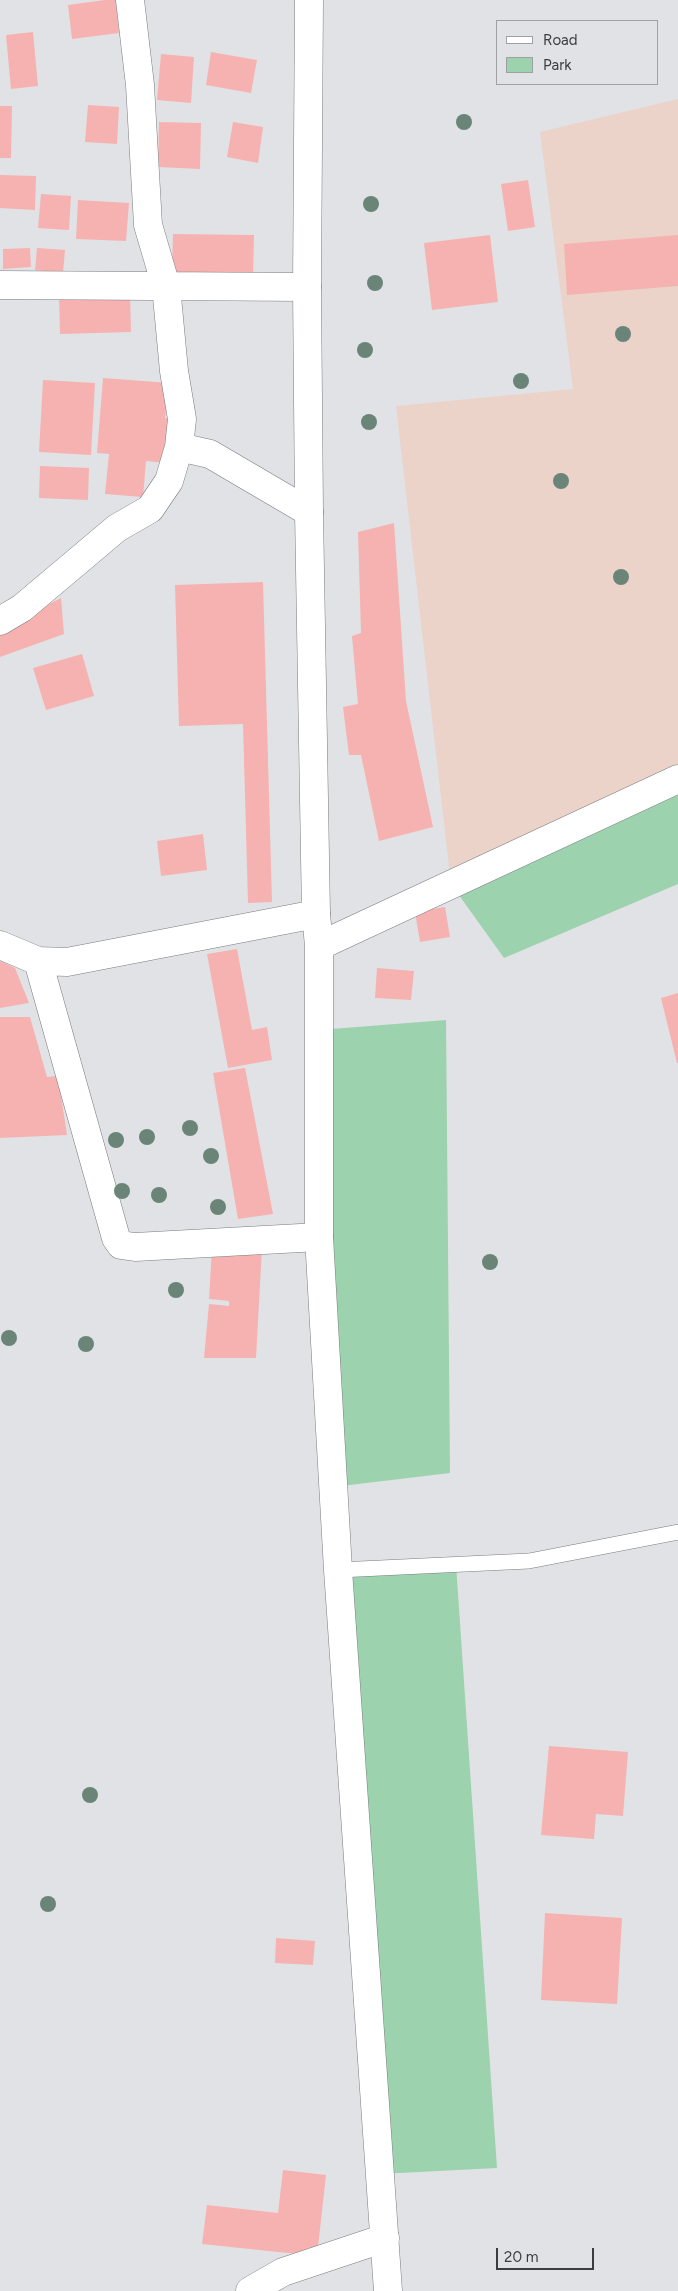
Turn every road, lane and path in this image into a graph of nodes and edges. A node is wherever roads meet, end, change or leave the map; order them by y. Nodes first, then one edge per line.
1 (130, 0) edge
2 (309, 0) edge
3 (0, 285) edge
4 (166, 286) junction
5 (308, 287) junction
6 (179, 446) junction
7 (309, 512) junction
8 (0, 621) edge
9 (678, 778) edge
10 (316, 914) junction
11 (1, 940) edge
12 (319, 946) junction
13 (38, 961) junction
14 (319, 1237) junction
15 (678, 1532) edge
16 (338, 1570) junction
17 (385, 2238) junction
18 (250, 2291) edge
19 (388, 2291) edge

1 - 4 street
2 - 5 street
3 - 4 street
4 - 5 street
4 - 6 street
5 - 7 street
6 - 7 street
6 - 8 street
7 - 10 street
9 - 12 street
10 - 12 street
10 - 13 street
11 - 13 street
12 - 14 street
13 - 14 street
14 - 16 street
15 - 16 lane
16 - 17 street
17 - 18 street
17 - 19 street

